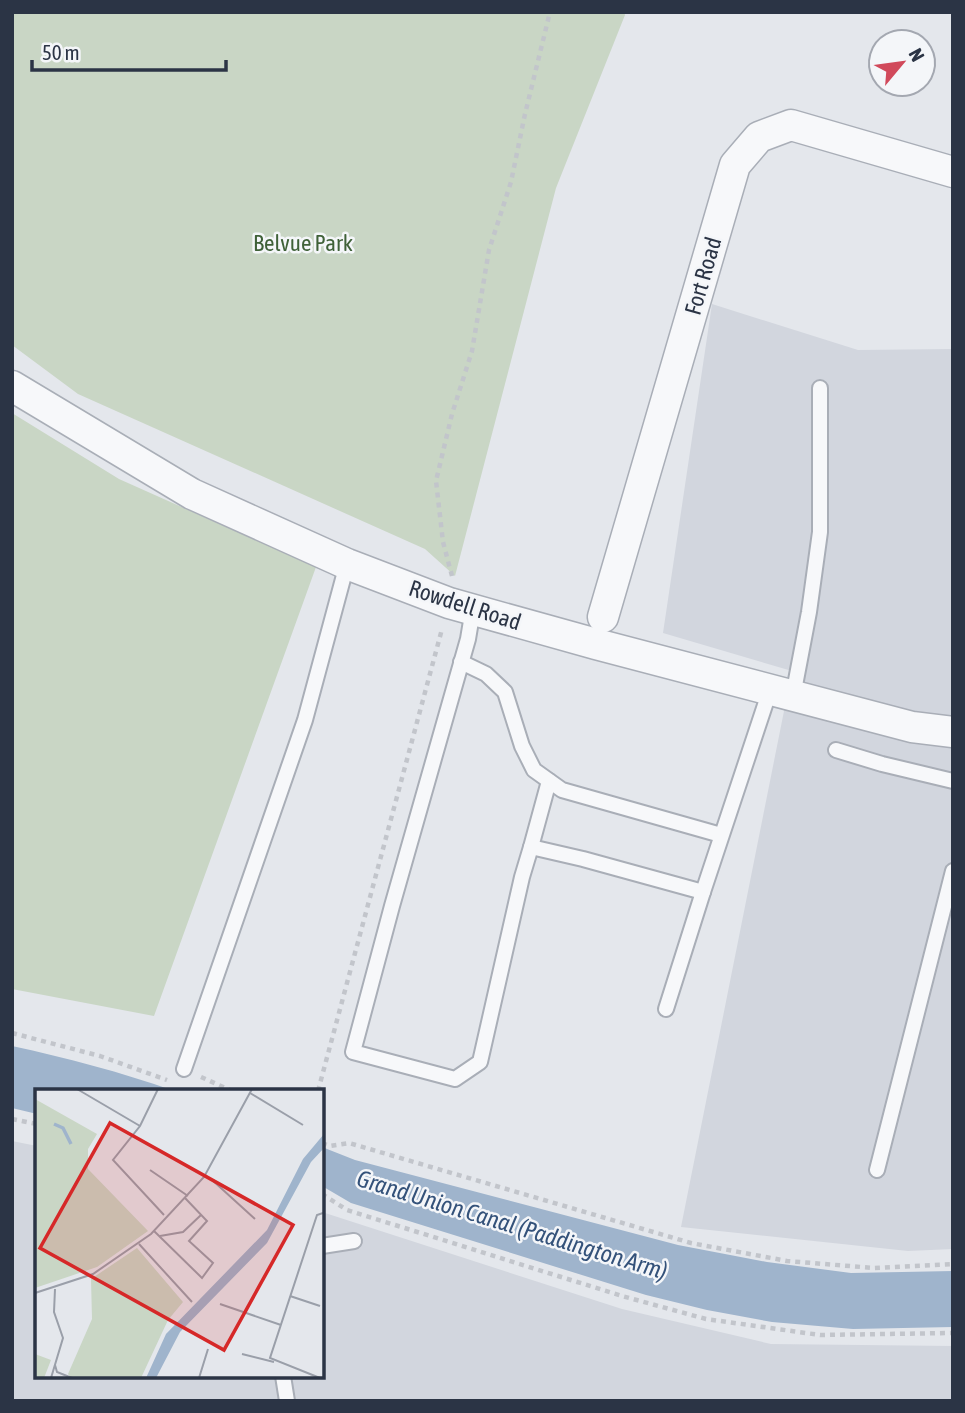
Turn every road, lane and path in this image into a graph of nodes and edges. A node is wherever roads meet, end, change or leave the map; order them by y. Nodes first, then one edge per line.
1 (550, 12) edge
2 (953, 172) edge
3 (12, 386) edge
4 (820, 388) dead end
5 (347, 564) junction
6 (454, 585) dead end
7 (473, 609) junction
8 (603, 617) dead end
9 (443, 624) dead end
10 (461, 662) junction
11 (781, 693) junction
12 (953, 732) edge
13 (836, 750) dead end
14 (549, 781) junction
15 (953, 782) edge
16 (721, 835) junction
17 (531, 848) junction
18 (953, 871) edge
19 (704, 892) junction
20 (666, 1009) dead end
21 (12, 1033) edge
22 (184, 1069) joint
23 (173, 1082) dead end
24 (228, 1089) edge
25 (319, 1089) edge
26 (12, 1119) edge
27 (35, 1124) edge
28 (324, 1144) edge
29 (877, 1171) dead end
30 (324, 1195) edge
31 (354, 1241) dead end
32 (324, 1246) edge
33 (953, 1264) edge
34 (953, 1333) edge
35 (283, 1378) edge
36 (288, 1401) edge

1 - 6 path
2 - 8 street, Fort Road
3 - 5 street, Rowdell Road
4 - 11 lane
5 - 7 street, Rowdell Road
5 - 22 lane
7 - 10 lane
7 - 11 street, Rowdell Road
9 - 25 path
10 - 14 lane
10 - 17 lane
11 - 12 street, Rowdell Road
11 - 16 lane
13 - 15 lane
14 - 16 lane
14 - 17 lane
16 - 19 lane
17 - 19 lane
18 - 29 lane
19 - 20 lane
21 - 23 path
22 - 24 path
26 - 27 path
28 - 33 path
30 - 34 path
31 - 32 lane
35 - 36 lane

